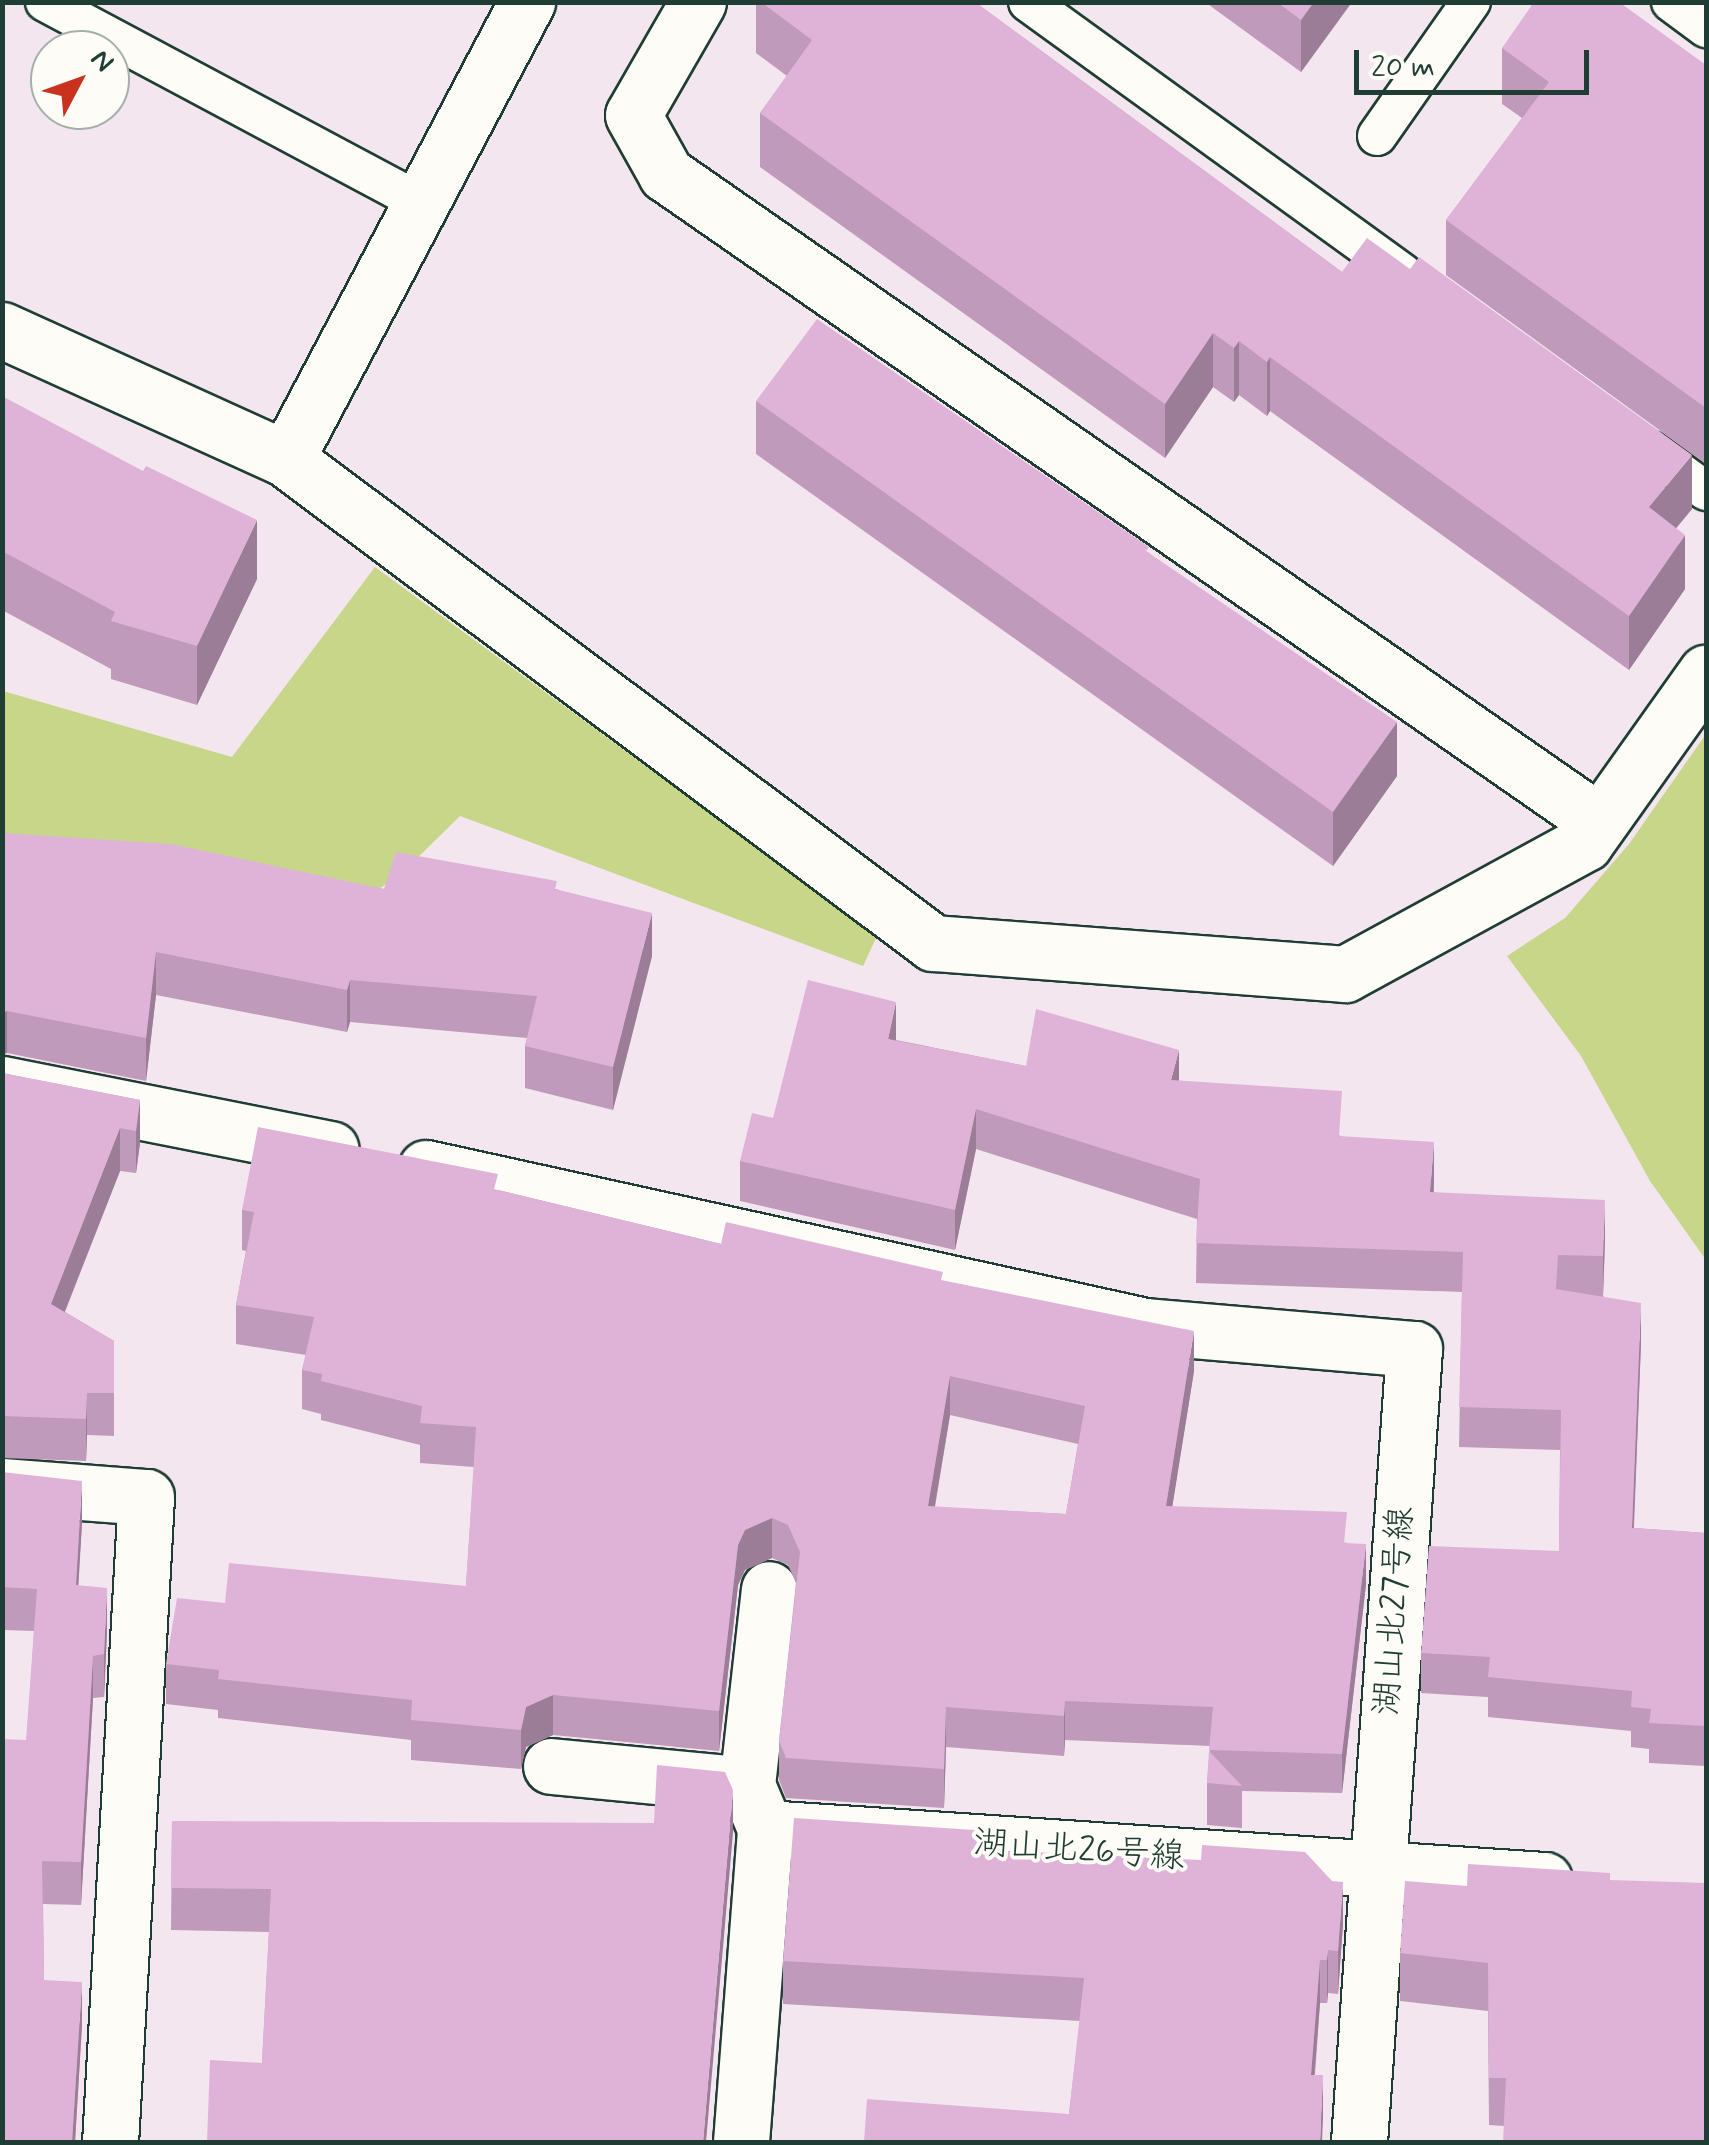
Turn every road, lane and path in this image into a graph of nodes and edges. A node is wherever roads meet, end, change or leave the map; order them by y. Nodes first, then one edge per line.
1 (45, 2) edge
2 (527, 2) edge
3 (698, 2) edge
4 (1028, 2) edge
5 (1471, 2) edge
6 (1672, 2) edge
7 (1706, 28) edge
8 (1376, 136) dead end
9 (421, 203) junction
10 (1432, 293) edge
11 (2, 330) edge
12 (1626, 432) edge
13 (286, 459) junction
14 (1706, 491) edge
15 (1706, 673) edge
16 (1599, 822) junction
17 (2, 1084) edge
18 (2, 1486) edge
19 (768, 1589) dead end
20 (550, 1766) dead end
21 (756, 1807) junction
22 (1374, 1870) junction
23 (1589, 1882) edge
24 (110, 2142) edge
25 (741, 2142) edge
26 (1359, 2142) edge

1 - 9 lane
2 - 9 street
3 - 16 street
4 - 10 lane
5 - 8 lane
6 - 7 lane
9 - 13 street
11 - 13 street
12 - 14 lane
13 - 16 street
15 - 16 street
17 - 22 street, 湖山北27号線
18 - 24 street
19 - 21 street
20 - 21 street, 湖山北26号線
21 - 22 street, 湖山北26号線
21 - 25 street
22 - 23 street, 湖山北26号線
22 - 26 street, 湖山北27号線

